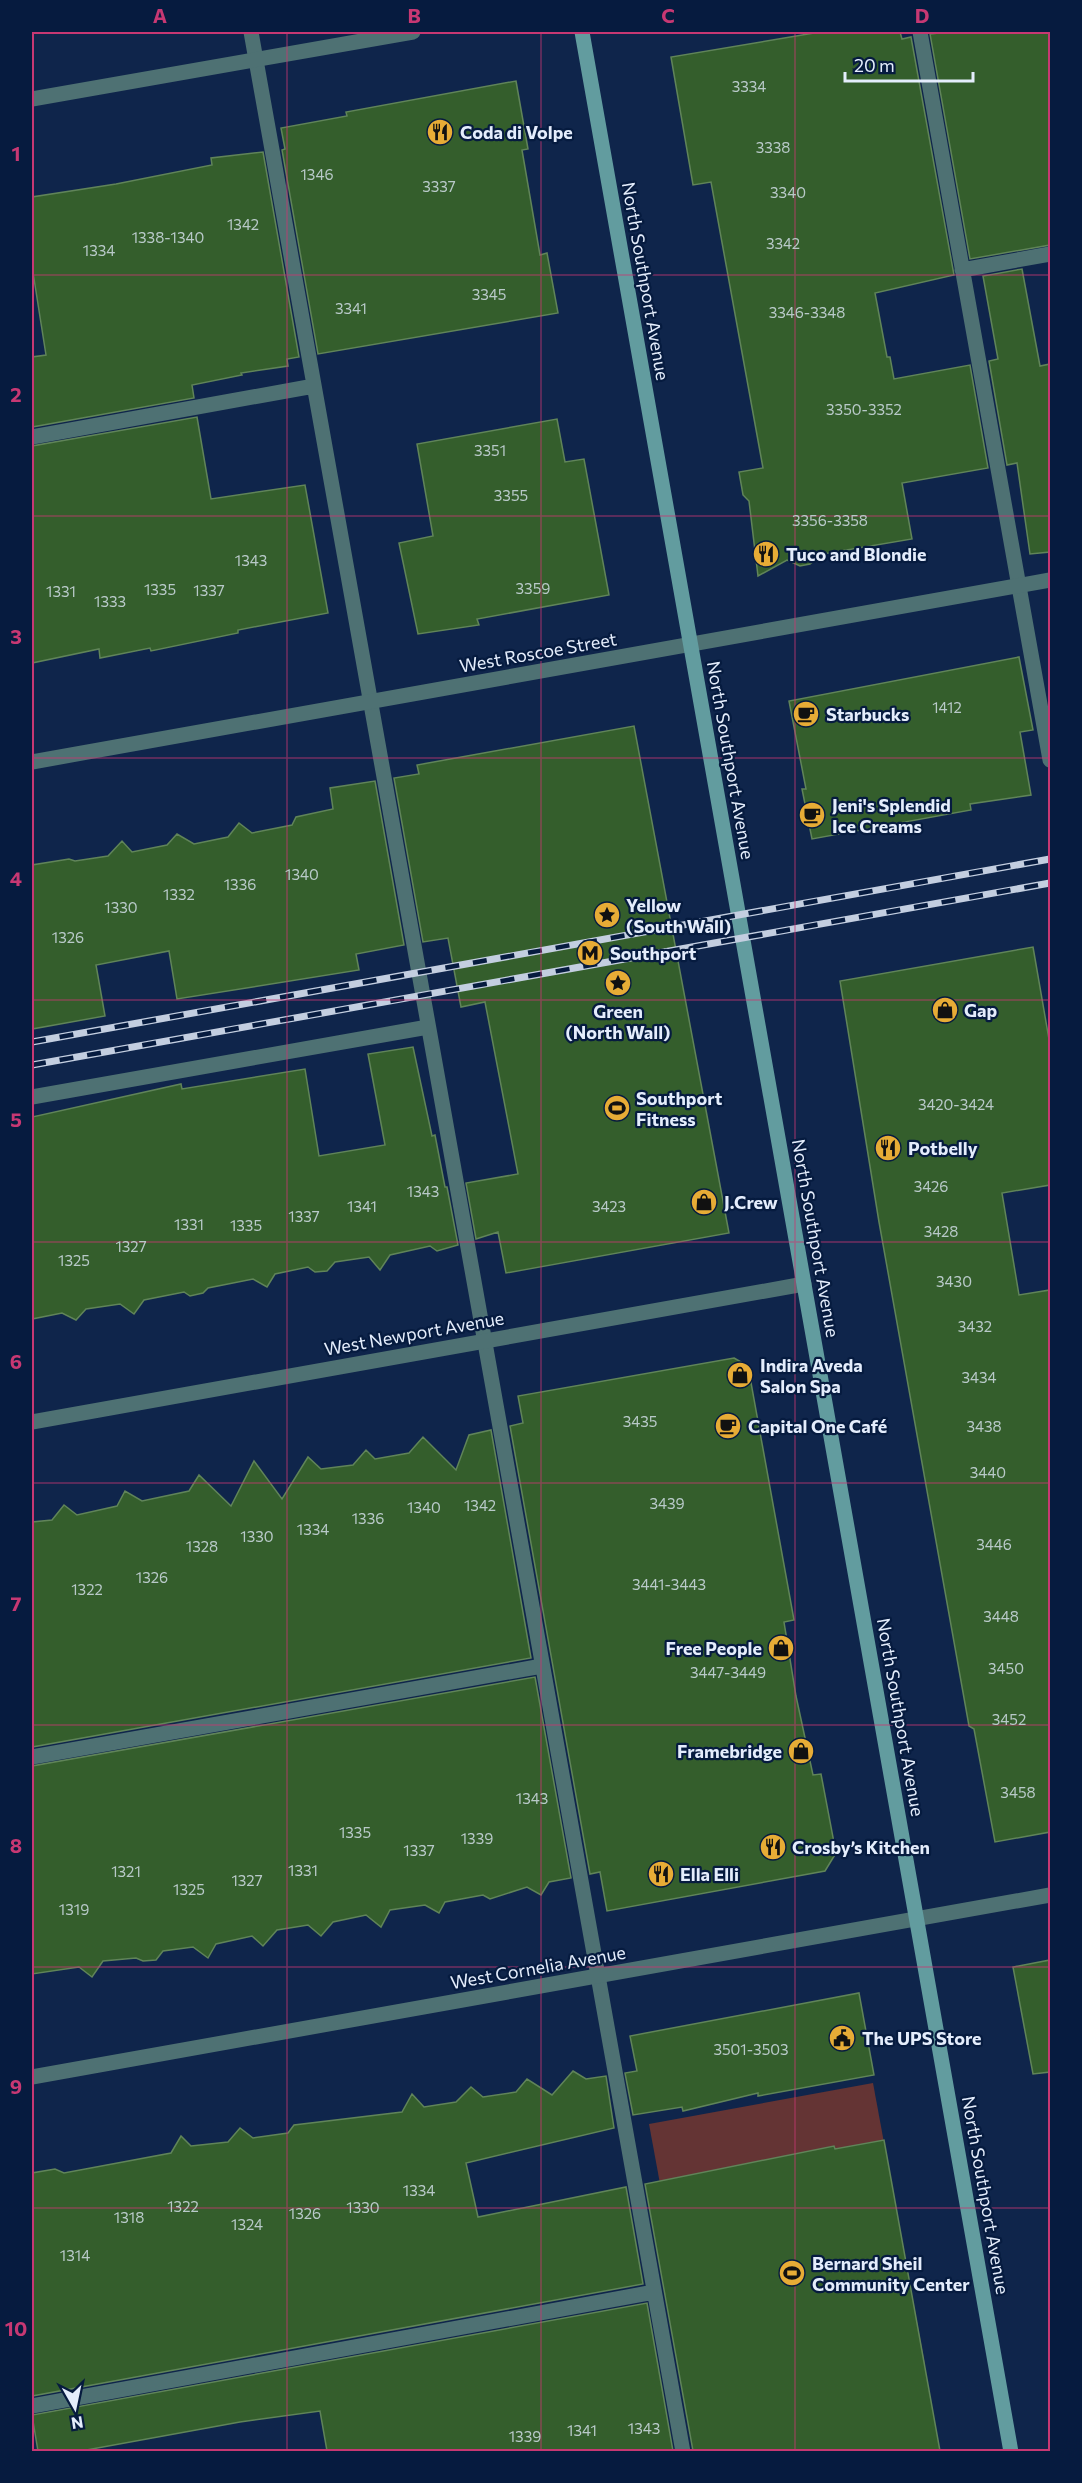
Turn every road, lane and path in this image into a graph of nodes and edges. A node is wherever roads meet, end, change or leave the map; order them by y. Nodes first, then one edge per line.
1 (251, 32) edge
2 (413, 32) edge
3 (582, 32) edge
4 (920, 32) edge
5 (256, 59) junction
6 (32, 99) edge
7 (1050, 254) edge
8 (962, 270) junction
9 (314, 386) junction
10 (32, 437) edge
11 (1050, 580) edge
12 (1019, 586) junction
13 (691, 645) junction
14 (370, 702) junction
15 (1050, 760) edge
16 (32, 762) edge
17 (428, 1027) junction
18 (32, 1097) edge
19 (804, 1284) junction
20 (484, 1341) junction
21 (32, 1422) edge
22 (542, 1666) junction
23 (32, 1757) edge
24 (1050, 1895) edge
25 (917, 1919) junction
26 (598, 1976) junction
27 (32, 2078) edge
28 (654, 2292) junction
29 (32, 2406) edge
30 (683, 2451) edge
31 (1011, 2451) edge

1 - 5 street
2 - 5 street
3 - 13 street, North Southport Avenue
4 - 8 street
5 - 6 street
5 - 9 street
7 - 8 street
8 - 12 street
9 - 10 street
9 - 14 street
11 - 12 street, West Roscoe Street
12 - 13 street, West Roscoe Street
12 - 15 street
13 - 14 street, West Roscoe Street
13 - 19 street, North Southport Avenue
14 - 16 street, West Roscoe Street
14 - 17 street
17 - 18 street
17 - 20 street
19 - 20 street, West Newport Avenue
19 - 25 street, North Southport Avenue
20 - 21 street, West Newport Avenue
20 - 22 street
22 - 23 street
22 - 26 street
24 - 25 street, West Cornelia Avenue
25 - 26 street, West Cornelia Avenue
25 - 31 street, North Southport Avenue
26 - 27 street, West Cornelia Avenue
26 - 28 street
28 - 29 street
28 - 30 street

